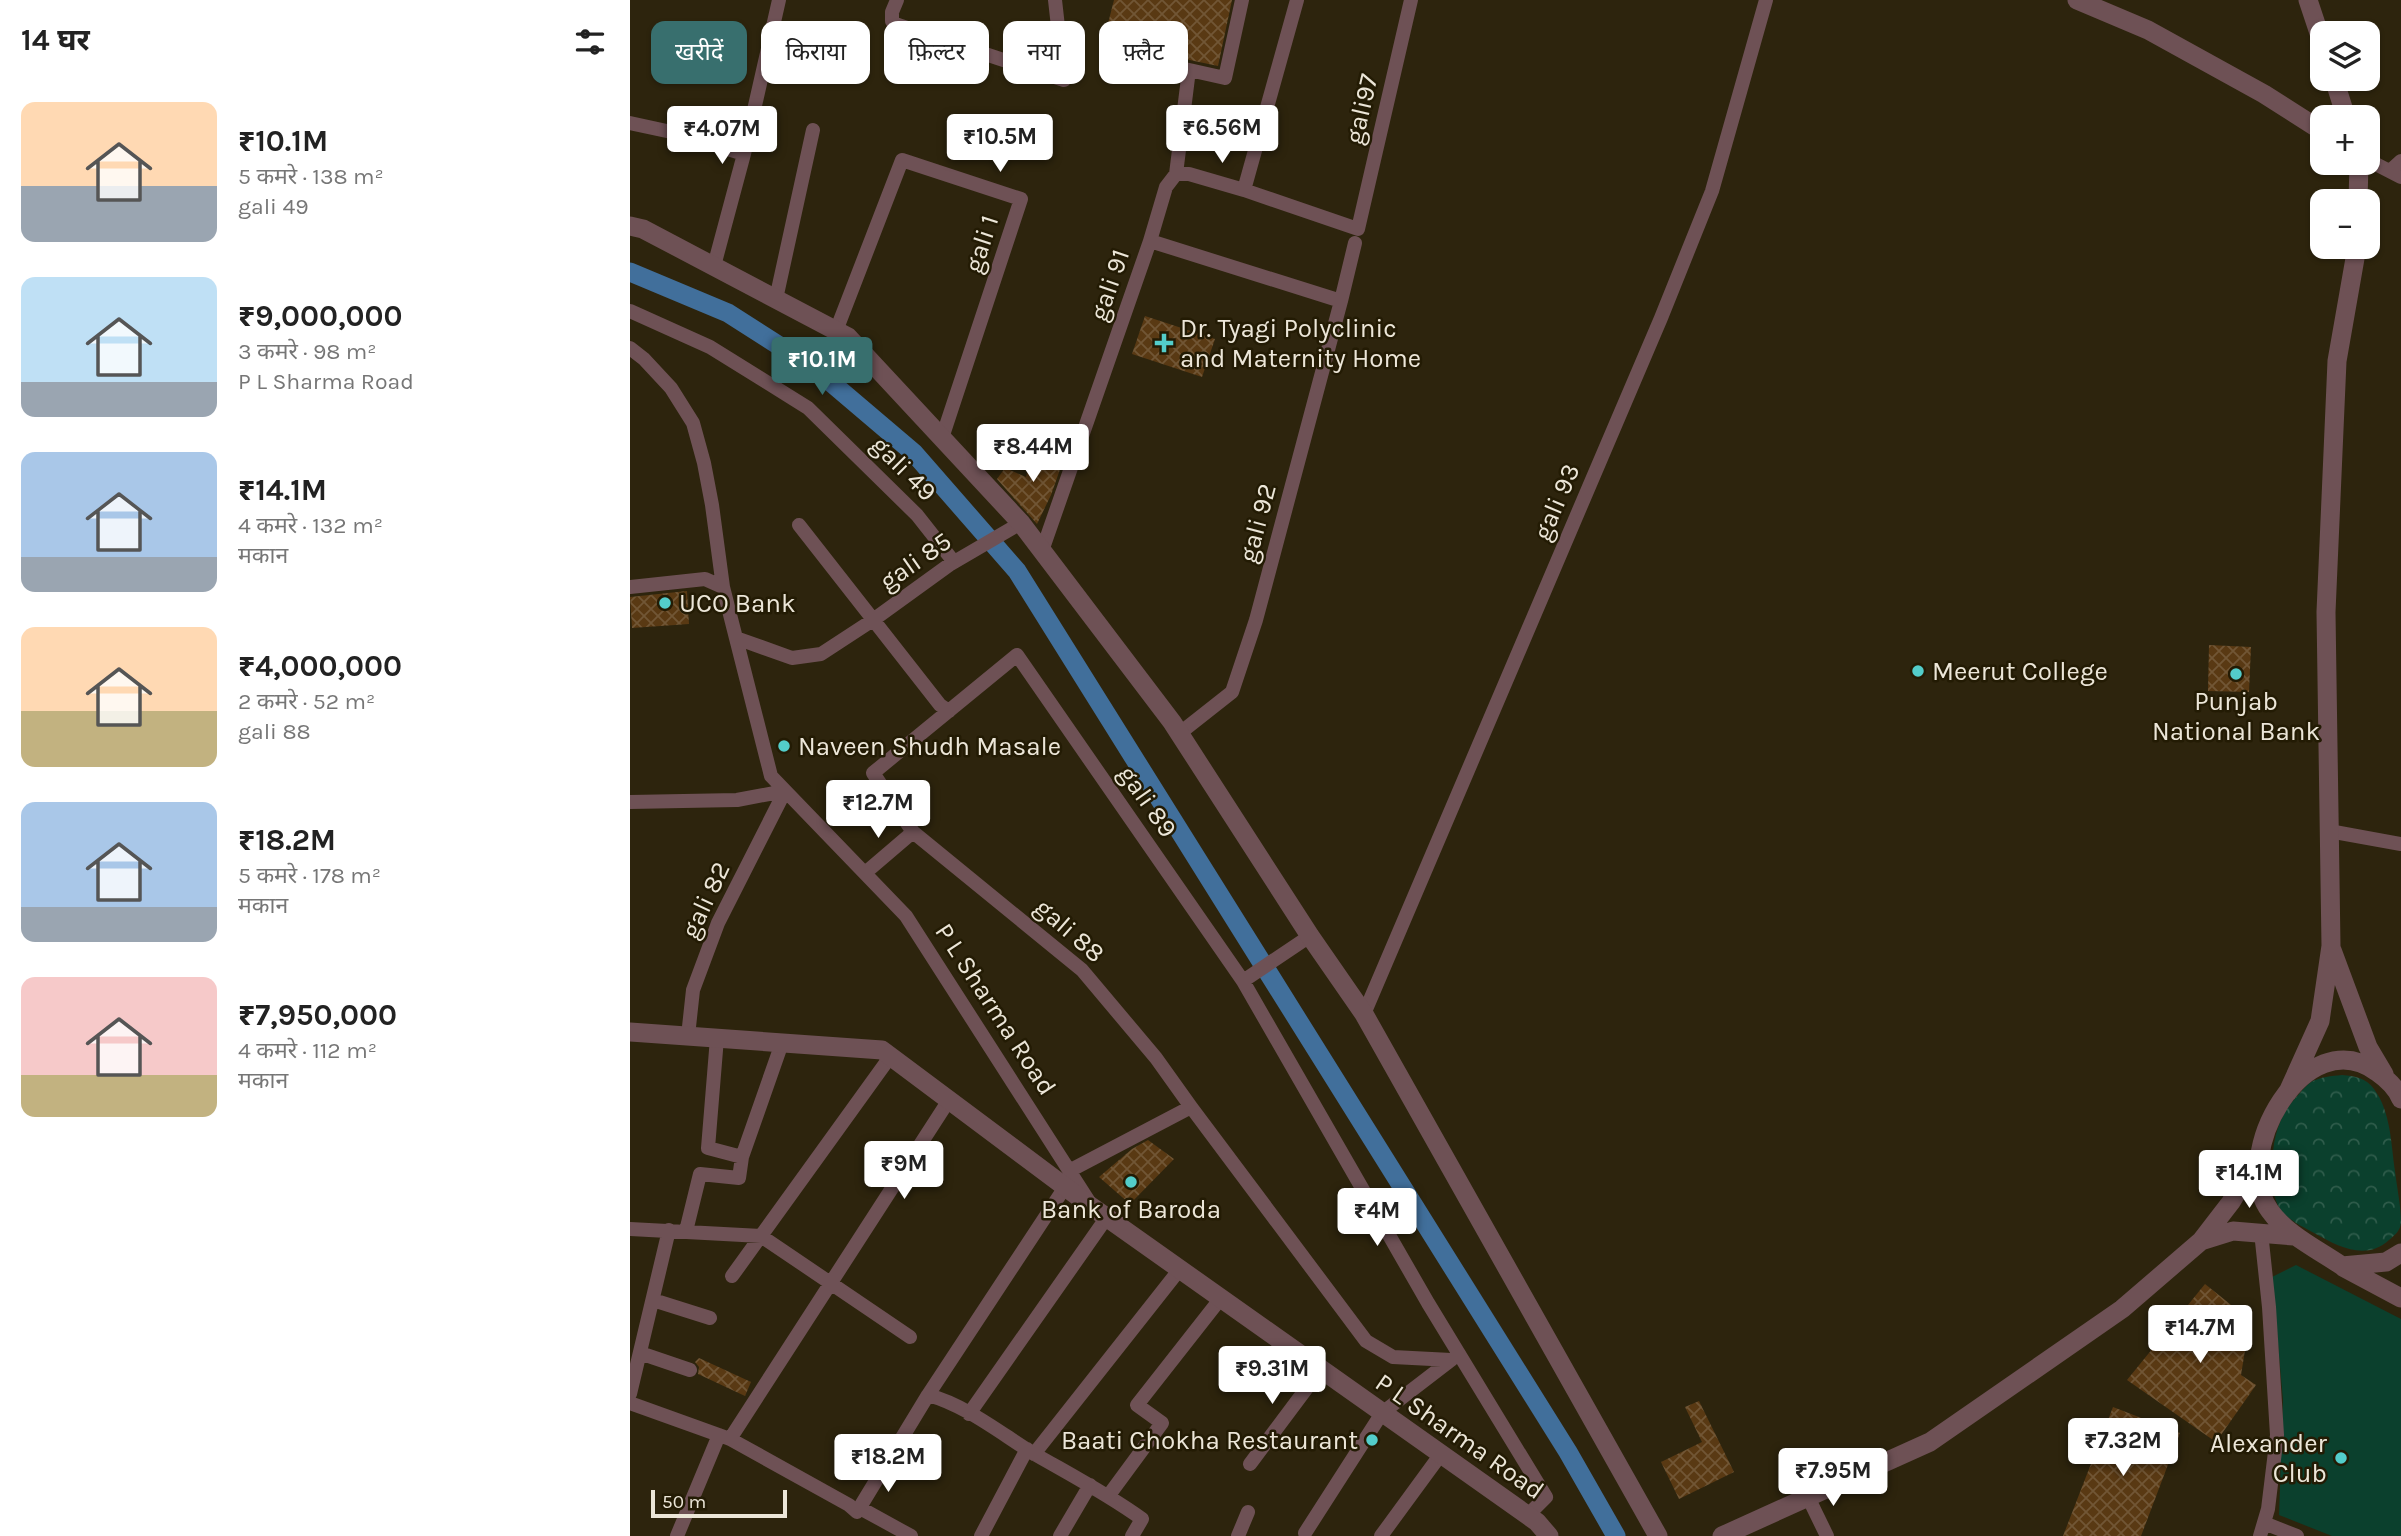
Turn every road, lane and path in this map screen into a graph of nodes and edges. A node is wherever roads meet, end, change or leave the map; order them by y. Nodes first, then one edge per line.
1 (779, 0) edge
2 (897, 0) edge
3 (1055, 0) edge
4 (1242, 0) edge
5 (1297, 0) edge
6 (1411, 0) edge
7 (1766, 0) edge
8 (2077, 0) edge
9 (2308, 0) edge
10 (2315, 21) edge
11 (1189, 70) joint
12 (630, 123) edge
13 (2310, 123) edge
14 (813, 130) dead end
15 (744, 154) junction
16 (2401, 160) edge
17 (1176, 174) junction
18 (2395, 174) edge
19 (1244, 190) junction
20 (630, 226) edge
21 (1357, 236) junction
22 (1150, 241) junction
23 (2355, 259) edge
24 (714, 266) junction
25 (776, 299) junction
26 (1341, 302) junction
27 (630, 312) edge
28 (836, 331) junction
29 (630, 348) edge
30 (942, 438) junction
31 (799, 525) dead end
32 (1018, 525) junction
33 (1042, 551) junction
34 (954, 562) junction
35 (630, 587) edge
36 (723, 587) junction
37 (873, 620) junction
38 (736, 638) junction
39 (949, 710) junction
40 (1180, 733) junction
41 (785, 790) junction
42 (630, 802) edge
43 (2329, 831) junction
44 (913, 832) junction
45 (2401, 844) edge
46 (865, 873) junction
47 (1310, 936) junction
48 (2331, 946) junction
49 (1243, 981) junction
50 (1364, 1014) junction
51 (630, 1032) edge
52 (688, 1036) junction
53 (717, 1038) junction
54 (782, 1043) junction
55 (890, 1057) junction
56 (2389, 1080) junction
57 (2288, 1092) junction
58 (949, 1100) junction
59 (2401, 1100) edge
60 (1191, 1107) junction
61 (2260, 1154) junction
62 (742, 1157) junction
63 (1067, 1179) junction
64 (1099, 1212) junction
65 (630, 1229) edge
66 (669, 1230) junction
67 (686, 1231) junction
68 (2261, 1232) junction
69 (761, 1236) junction
70 (2298, 1236) junction
71 (2201, 1241) junction
72 (2401, 1254) edge
73 (2342, 1266) junction
74 (1180, 1269) junction
75 (732, 1276) dead end
76 (831, 1283) junction
77 (1221, 1298) junction
78 (2401, 1298) edge
79 (653, 1300) junction
80 (710, 1318) dead end
81 (910, 1338) dead end
82 (640, 1353) junction
83 (690, 1370) dead end
84 (1321, 1370) junction
85 (630, 1394) edge
86 (928, 1395) junction
87 (630, 1403) edge
88 (1382, 1413) junction
89 (969, 1414) junction
90 (724, 1437) junction
91 (1031, 1452) junction
92 (1441, 1454) junction
93 (1250, 1464) dead end
94 (1090, 1485) junction
95 (1109, 1495) junction
96 (1808, 1497) junction
97 (860, 1508) junction
98 (1248, 1512) dead end
99 (1537, 1527) edge
100 (2262, 1530) edge
101 (1305, 1533) dead end
102 (677, 1536) edge
103 (911, 1536) edge
104 (981, 1536) edge
105 (1060, 1536) edge
106 (1132, 1536) edge
107 (1238, 1536) edge
108 (1381, 1536) edge
109 (1658, 1536) edge
110 (1722, 1536) edge
111 (1827, 1536) edge
112 (2297, 1536) edge

1 - 15 street
2 - 3 street
4 - 11 street
5 - 19 street
6 - 21 street, gali97
7 - 50 street, gali 93
8 - 13 street
9 - 10 street
11 - 17 street
12 - 15 street
14 - 25 street
15 - 24 street
16 - 18 street
17 - 19 street
17 - 22 street
19 - 21 street
20 - 24 street
21 - 26 street
22 - 26 street, gali 91
22 - 33 street, gali 91
23 - 43 street
24 - 25 street
25 - 28 street
26 - 40 street, gali 92
27 - 34 street, gali 49
28 - 30 street
28 - 30 street, gali 1
29 - 36 street, P L Sharma Road
30 - 32 street
31 - 37 street
32 - 33 street
32 - 34 street, gali 85
33 - 40 street
34 - 37 street, gali 85
35 - 36 street
36 - 38 street, P L Sharma Road
37 - 38 street, gali 85
37 - 39 street
38 - 41 street, P L Sharma Road
39 - 44 street, gali 88
39 - 49 street, gali 89
40 - 47 street
41 - 42 street
41 - 46 street, P L Sharma Road
41 - 52 street, gali 82
43 - 45 street
43 - 48 street
44 - 46 street
44 - 60 street, gali 88
46 - 63 street, P L Sharma Road
47 - 49 street
47 - 50 street
48 - 56 street
48 - 57 street
49 - 99 street
50 - 109 street
51 - 52 street
52 - 53 street
53 - 54 street
53 - 62 street
54 - 55 street
54 - 62 street
55 - 58 street, P L Sharma Road
55 - 69 street
56 - 57 street
56 - 59 street
57 - 61 street
58 - 63 street, P L Sharma Road
58 - 76 street
60 - 63 street
60 - 88 street, gali 88
61 - 70 street
61 - 71 street
62 - 67 street
63 - 64 street, P L Sharma Road
63 - 86 street
64 - 74 street, P L Sharma Road
64 - 89 street
65 - 66 street
66 - 67 street
66 - 79 street
67 - 69 street
68 - 70 street
68 - 71 street
68 - 100 street
69 - 75 street
69 - 76 street
70 - 73 street
71 - 96 street
72 - 73 street
73 - 78 street
74 - 77 street, P L Sharma Road
74 - 91 street
76 - 81 street
76 - 90 street
77 - 84 street, P L Sharma Road
77 - 95 street
79 - 80 street
79 - 82 street
82 - 83 street
82 - 85 street
84 - 88 street, P L Sharma Road
84 - 93 street
86 - 89 street
86 - 97 street
87 - 90 street
88 - 92 street, P L Sharma Road
88 - 101 street
89 - 91 street
90 - 97 street
90 - 102 street
91 - 94 street
91 - 104 street
92 - 99 street, P L Sharma Road
92 - 108 street
94 - 95 street
94 - 105 street
95 - 106 street
96 - 110 street
96 - 111 street
97 - 103 street
98 - 107 street
100 - 112 street

